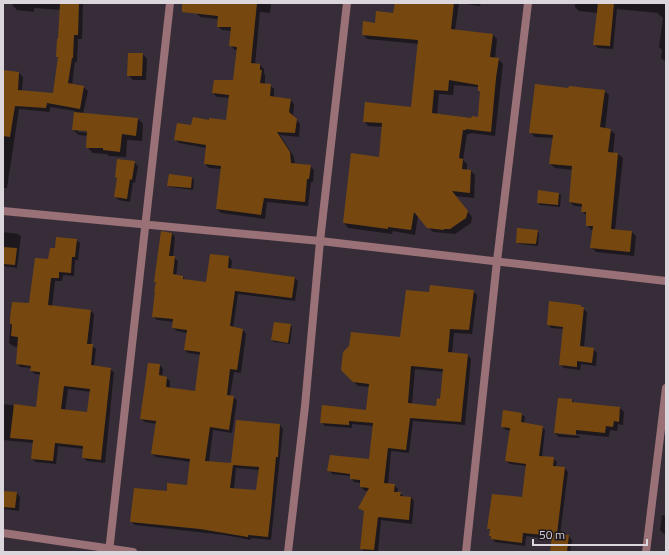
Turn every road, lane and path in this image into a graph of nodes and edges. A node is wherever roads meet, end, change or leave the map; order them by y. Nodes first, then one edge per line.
1 (170, 3) edge
2 (347, 3) edge
3 (528, 3) edge
4 (3, 210) edge
5 (146, 223) junction
6 (320, 241) junction
7 (497, 261) junction
8 (666, 281) edge
9 (666, 388) edge
10 (3, 533) edge
11 (109, 550) edge
12 (132, 552) edge
13 (288, 552) edge
14 (466, 552) edge
15 (646, 552) edge

1 - 5 street
2 - 6 street
3 - 7 street
4 - 5 street
5 - 6 street
5 - 11 street
6 - 7 street
6 - 13 street
7 - 8 street
7 - 14 street
9 - 15 street
10 - 11 street
11 - 12 street

